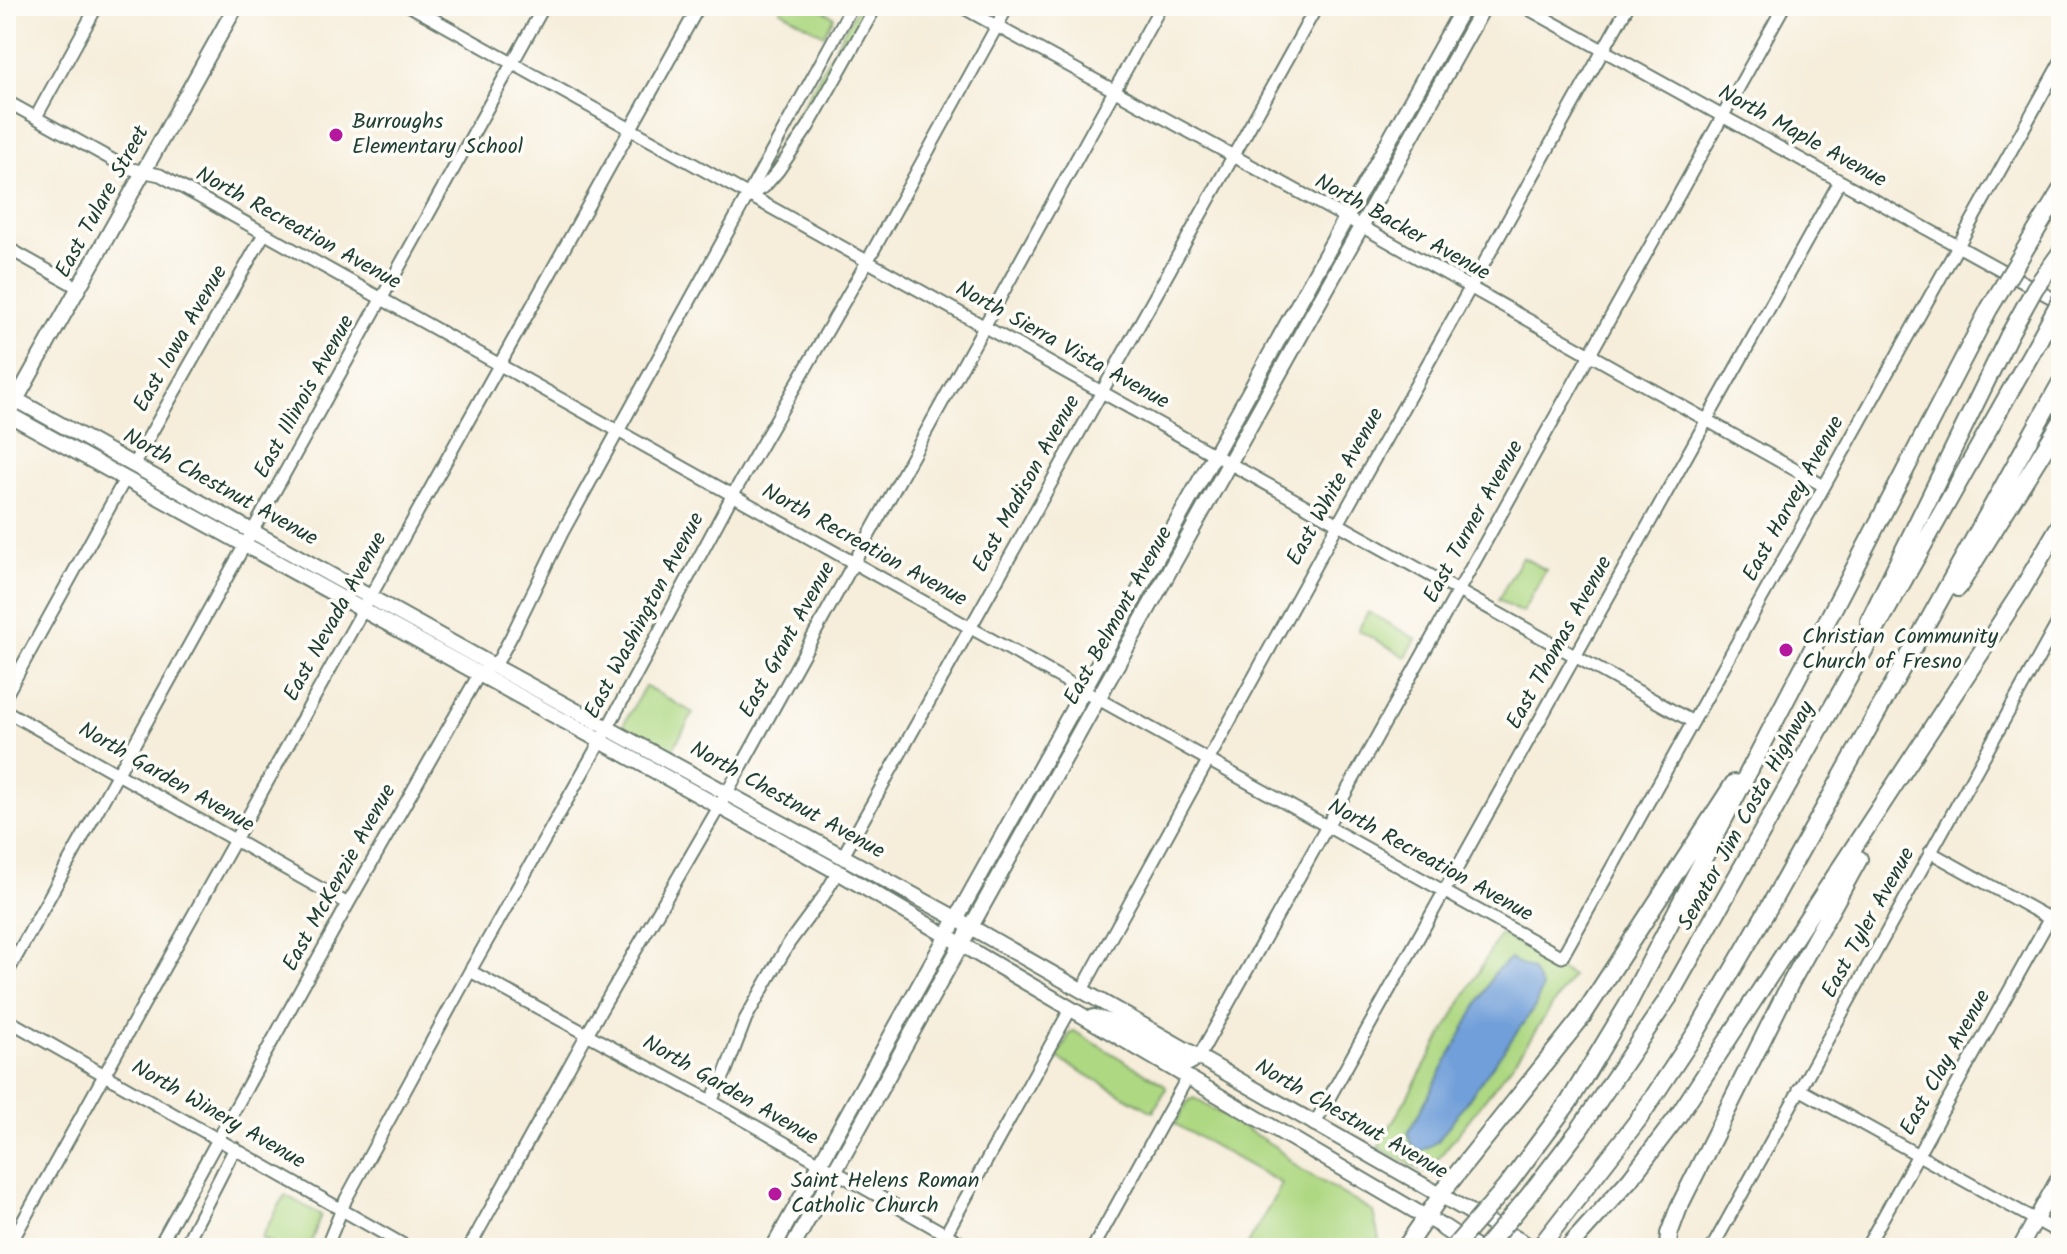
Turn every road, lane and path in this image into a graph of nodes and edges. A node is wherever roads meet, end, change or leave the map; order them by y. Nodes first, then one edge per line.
1 (97, 6) edge
2 (236, 6) edge
3 (410, 6) edge
4 (544, 6) edge
5 (699, 6) edge
6 (852, 6) edge
7 (876, 6) edge
8 (960, 6) edge
9 (1008, 6) edge
10 (1161, 6) edge
11 (1317, 6) edge
12 (1464, 6) edge
13 (1484, 6) edge
14 (1523, 6) edge
15 (1628, 6) edge
16 (1784, 6) edge
17 (996, 27) junction
18 (1604, 51) junction
19 (513, 61) junction
20 (2061, 61) edge
21 (1112, 91) junction
22 (6, 101) edge
23 (1722, 116) junction
24 (36, 117) junction
25 (632, 128) junction
26 (1233, 155) junction
27 (146, 171) junction
28 (1840, 181) junction
29 (2061, 193) edge
30 (750, 194) junction
31 (1346, 218) junction
32 (1361, 226) junction
33 (264, 234) junction
34 (6, 247) edge
35 (1959, 247) junction
36 (2061, 252) edge
37 (868, 260) junction
38 (79, 288) junction
39 (1470, 288) junction
40 (383, 299) junction
41 (2061, 301) edge
42 (985, 326) junction
43 (1589, 355) junction
44 (500, 364) junction
45 (2061, 382) edge
46 (1101, 392) junction
47 (11, 397) edge
48 (7, 415) edge
49 (1708, 419) junction
50 (2061, 422) edge
51 (617, 432) junction
52 (1215, 454) junction
53 (1230, 462) junction
54 (133, 465) junction
55 (125, 479) junction
56 (1824, 486) junction
57 (732, 496) junction
58 (193, 498) junction
59 (2061, 523) edge
60 (1338, 524) junction
61 (254, 532) junction
62 (245, 546) junction
63 (855, 562) junction
64 (1458, 591) junction
65 (371, 597) junction
66 (363, 612) junction
67 (2061, 617) edge
68 (970, 628) junction
69 (1576, 655) junction
70 (492, 665) junction
71 (478, 676) junction
72 (1963, 681) junction
73 (1083, 691) junction
74 (6, 695) edge
75 (1098, 699) junction
76 (1781, 708) junction
77 (6, 711) edge
78 (1693, 722) junction
79 (608, 728) junction
80 (1820, 728) junction
81 (600, 742) junction
82 (1857, 748) junction
83 (1208, 760) junction
84 (118, 773) junction
85 (726, 793) junction
86 (719, 807) junction
87 (1327, 827) junction
88 (234, 839) junction
89 (1930, 852) junction
90 (843, 856) junction
91 (838, 872) junction
92 (1444, 891) junction
93 (2061, 898) edge
94 (348, 904) junction
95 (956, 919) junction
96 (2049, 919) junction
97 (2061, 925) edge
98 (970, 928) junction
99 (946, 937) junction
100 (960, 945) junction
101 (1562, 957) joint
102 (470, 971) junction
103 (6, 975) edge
104 (1082, 990) junction
105 (1070, 1010) junction
106 (6, 1019) edge
107 (587, 1034) junction
108 (1198, 1058) junction
109 (105, 1075) junction
110 (1187, 1078) junction
111 (1799, 1089) junction
112 (711, 1101) junction
113 (1314, 1125) junction
114 (218, 1138) junction
115 (235, 1148) junction
116 (1918, 1155) junction
117 (819, 1165) junction
118 (834, 1173) junction
119 (2061, 1174) edge
120 (1441, 1197) junction
121 (343, 1209) junction
122 (1426, 1218) junction
123 (2036, 1220) junction
124 (1444, 1228) joint
125 (1586, 1232) junction
126 (945, 1234) junction
127 (2061, 1234) edge
128 (8, 1248) edge
129 (158, 1248) edge
130 (184, 1248) edge
131 (326, 1248) edge
132 (409, 1248) edge
133 (469, 1248) edge
134 (773, 1248) edge
135 (792, 1248) edge
136 (938, 1248) edge
137 (970, 1248) edge
138 (1093, 1248) edge
139 (1405, 1248) edge
140 (1453, 1248) edge
141 (1479, 1248) edge
142 (1533, 1248) edge
143 (1539, 1248) edge
144 (1568, 1248) edge
145 (1577, 1248) edge
146 (1668, 1248) edge
147 (1712, 1248) edge
148 (1866, 1248) edge
149 (2020, 1248) edge

1 - 24 street
2 - 27 main road, East Tulare Street
3 - 19 street, North Sierra Vista Avenue
4 - 19 street, East Illinois Avenue
5 - 25 street, East Nevada Avenue
6 - 30 street, East McKenzie Avenue
7 - 30 street
8 - 17 street, North Backer Avenue
9 - 17 street, East Washington Avenue
10 - 21 street, East Grant Avenue
11 - 26 street, East Madison Avenue
12 - 31 main road, East Belmont Avenue
13 - 32 main road, East Belmont Avenue
14 - 18 street, North Maple Avenue
15 - 18 street, East White Avenue
16 - 23 street, East Turner Avenue
17 - 21 street, North Backer Avenue
17 - 37 street, East Washington Avenue
18 - 23 street, North Maple Avenue
18 - 39 street, East White Avenue
19 - 25 street, North Sierra Vista Avenue
19 - 40 street, East Illinois Avenue
20 - 35 street, East Harvey Avenue
21 - 26 street, North Backer Avenue
21 - 42 street, East Grant Avenue
22 - 24 street, North Recreation Avenue
23 - 28 street, North Maple Avenue
23 - 43 street, East Turner Avenue
24 - 27 street, North Recreation Avenue
25 - 30 street, North Sierra Vista Avenue
25 - 44 street, East Nevada Avenue
26 - 31 street, North Backer Avenue
26 - 46 street, East Madison Avenue
27 - 33 street, North Recreation Avenue
27 - 38 main road, East Tulare Street
28 - 35 street, North Maple Avenue
28 - 49 street, East Thomas Avenue
29 - 76 highway, bridge
30 - 37 street, North Sierra Vista Avenue
30 - 51 street, East McKenzie Avenue
31 - 32 street, North Backer Avenue
31 - 52 main road, East Belmont Avenue
32 - 39 street, North Backer Avenue
32 - 53 main road, East Belmont Avenue
33 - 40 street, North Recreation Avenue
33 - 54 street, East Iowa Avenue
34 - 38 street
35 - 41 street, North Maple Avenue
35 - 56 street, East Harvey Avenue
36 - 80 highway, bridge
37 - 42 street, North Sierra Vista Avenue
37 - 57 street, East Washington Avenue
38 - 47 main road, East Tulare Street
39 - 43 street, North Backer Avenue
39 - 60 street, East White Avenue
40 - 44 street, North Recreation Avenue
40 - 61 street, East Illinois Avenue
41 - 80 highway, Senator Jim Costa Highway, bridge
42 - 46 street, North Sierra Vista Avenue
42 - 63 street, East Grant Avenue
43 - 49 street, North Backer Avenue
43 - 64 street, East Turner Avenue
44 - 51 street, North Recreation Avenue
44 - 65 street, East Nevada Avenue
45 - 82 highway
46 - 52 street, North Sierra Vista Avenue
46 - 68 street, East Madison Avenue
47 - 48 main road, East Tulare Street
47 - 54 main road, North Chestnut Avenue
48 - 55 main road, North Chestnut Avenue
49 - 56 street, North Backer Avenue
49 - 69 street, East Thomas Avenue
50 - 82 highway
51 - 57 street, North Recreation Avenue
51 - 70 street, East McKenzie Avenue
52 - 53 street, North Sierra Vista Avenue
52 - 73 main road, East Belmont Avenue
53 - 60 street, North Sierra Vista Avenue
53 - 75 main road, East Belmont Avenue
54 - 58 main road, North Chestnut Avenue
55 - 58 main road
55 - 62 main road, North Chestnut Avenue
55 - 74 street
56 - 78 street, East Harvey Avenue
57 - 63 street, North Recreation Avenue
57 - 79 street, East Washington Avenue
58 - 61 main road, North Chestnut Avenue
59 - 72 highway
60 - 64 street, North Sierra Vista Avenue
60 - 83 street, East White Avenue
61 - 62 street, East Illinois Avenue
61 - 65 main road, North Chestnut Avenue
62 - 66 main road, North Chestnut Avenue
62 - 84 street, East Illinois Avenue
63 - 68 street, North Recreation Avenue
63 - 85 street, East Grant Avenue
64 - 69 street, North Sierra Vista Avenue
64 - 87 street, East Turner Avenue
65 - 66 street, East Nevada Avenue
65 - 70 main road, North Chestnut Avenue
66 - 71 main road, North Chestnut Avenue
66 - 88 street, East Nevada Avenue
67 - 89 street, East Tyler Avenue
68 - 73 street, North Recreation Avenue
68 - 90 street, East Madison Avenue
69 - 78 street, North Sierra Vista Avenue
69 - 92 street, East Thomas Avenue
70 - 71 street, East McKenzie Avenue
70 - 79 main road, North Chestnut Avenue
71 - 81 main road, North Chestnut Avenue
71 - 94 street, East McKenzie Avenue
72 - 125 highway
72 - 146 highway
73 - 75 street, North Recreation Avenue
73 - 95 main road, East Belmont Avenue
75 - 83 street, North Recreation Avenue
75 - 98 main road, East Belmont Avenue
76 - 120 highway
76 - 140 highway, bridge
77 - 84 street, North Garden Avenue
78 - 101 street, East Harvey Avenue
79 - 81 street, East Washington Avenue
79 - 85 main road, North Chestnut Avenue
80 - 141 highway, Senator Jim Costa Highway, bridge
81 - 86 main road, North Chestnut Avenue
81 - 102 street, East Washington Avenue
82 - 143 highway
83 - 87 street, North Recreation Avenue
83 - 104 street, East White Avenue
84 - 88 street, North Garden Avenue
84 - 103 street, East Illinois Avenue
85 - 86 street, East Grant Avenue
85 - 90 main road, North Chestnut Avenue
86 - 91 main road, North Chestnut Avenue
86 - 107 street, East Grant Avenue
87 - 92 street, North Recreation Avenue
87 - 108 street, East Turner Avenue
88 - 94 street, North Garden Avenue
88 - 109 street, East Nevada Avenue
89 - 96 street
89 - 111 street, East Tyler Avenue
90 - 95 main road, North Chestnut Avenue
91 - 99 main road, North Chestnut Avenue
91 - 112 street
92 - 101 street, North Recreation Avenue
92 - 113 street, East Thomas Avenue
93 - 96 street, East Clay Avenue
94 - 114 street, East McKenzie Avenue
95 - 98 main road, North Chestnut Avenue
95 - 99 main road, East Belmont Avenue
96 - 97 street
96 - 116 street, East Clay Avenue
98 - 100 main road, East Belmont Avenue
98 - 104 main road, North Chestnut Avenue
99 - 100 main road, North Chestnut Avenue
99 - 117 main road, East Belmont Avenue
100 - 105 main road, North Chestnut Avenue
100 - 118 main road, East Belmont Avenue
102 - 107 street, North Garden Avenue
102 - 121 street, East Washington Avenue
104 - 108 main road, North Chestnut Avenue
105 - 108 main road
105 - 110 main road, North Chestnut Avenue
105 - 126 street
106 - 109 street, North Winery Avenue
107 - 112 street, North Garden Avenue
107 - 133 street, East Grant Avenue
108 - 113 main road, North Chestnut Avenue
109 - 114 street, North Winery Avenue
109 - 128 street, East Nevada Avenue
110 - 122 main road, North Chestnut Avenue
110 - 138 street
111 - 116 street
111 - 147 street, East Tyler Avenue
112 - 117 street, North Garden Avenue
113 - 120 main road, North Chestnut Avenue
114 - 115 street, North Winery Avenue
114 - 129 street, East McKenzie Avenue
115 - 121 street, North Winery Avenue
115 - 130 street
116 - 123 street
116 - 148 street, East Clay Avenue
117 - 118 street, North Garden Avenue
117 - 134 main road, East Belmont Avenue
118 - 126 street, North Garden Avenue
118 - 135 main road, East Belmont Avenue
119 - 123 main road
120 - 122 highway
120 - 142 main road, North Chestnut Avenue
121 - 131 street, East Washington Avenue
121 - 132 street, North Winery Avenue
122 - 124 main road, North Chestnut Avenue
122 - 139 highway
123 - 127 street
123 - 149 main road
124 - 141 highway
125 - 144 highway
125 - 145 highway
126 - 136 street
126 - 137 street, North Garden Avenue

